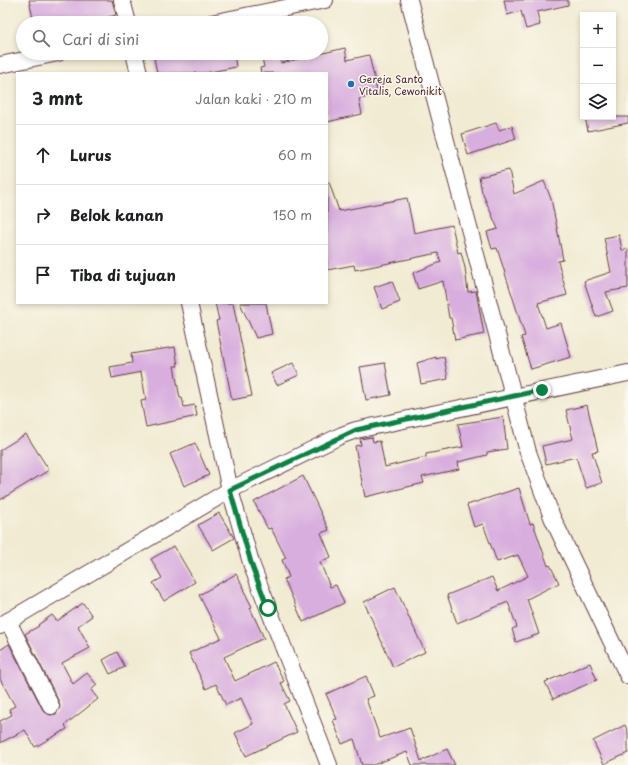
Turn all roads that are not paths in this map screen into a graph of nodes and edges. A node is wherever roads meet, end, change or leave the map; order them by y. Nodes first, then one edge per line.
1 (122, 0) edge
2 (325, 0) edge
3 (409, 0) edge
4 (271, 6) edge
5 (126, 16) edge
6 (236, 16) edge
7 (24, 60) edge
8 (135, 60) edge
9 (0, 65) edge
10 (138, 72) edge
11 (189, 304) edge
12 (628, 374) edge
13 (514, 396) junction
14 (230, 490) junction
15 (4, 623) edge
16 (628, 676) edge
17 (51, 706) dead end
18 (329, 765) edge

1 - 5 street
2 - 4 street
3 - 13 street
4 - 6 street
7 - 9 street
8 - 10 street
11 - 14 street
12 - 13 street
13 - 14 street
13 - 16 street
14 - 15 street
14 - 18 street
15 - 17 street

